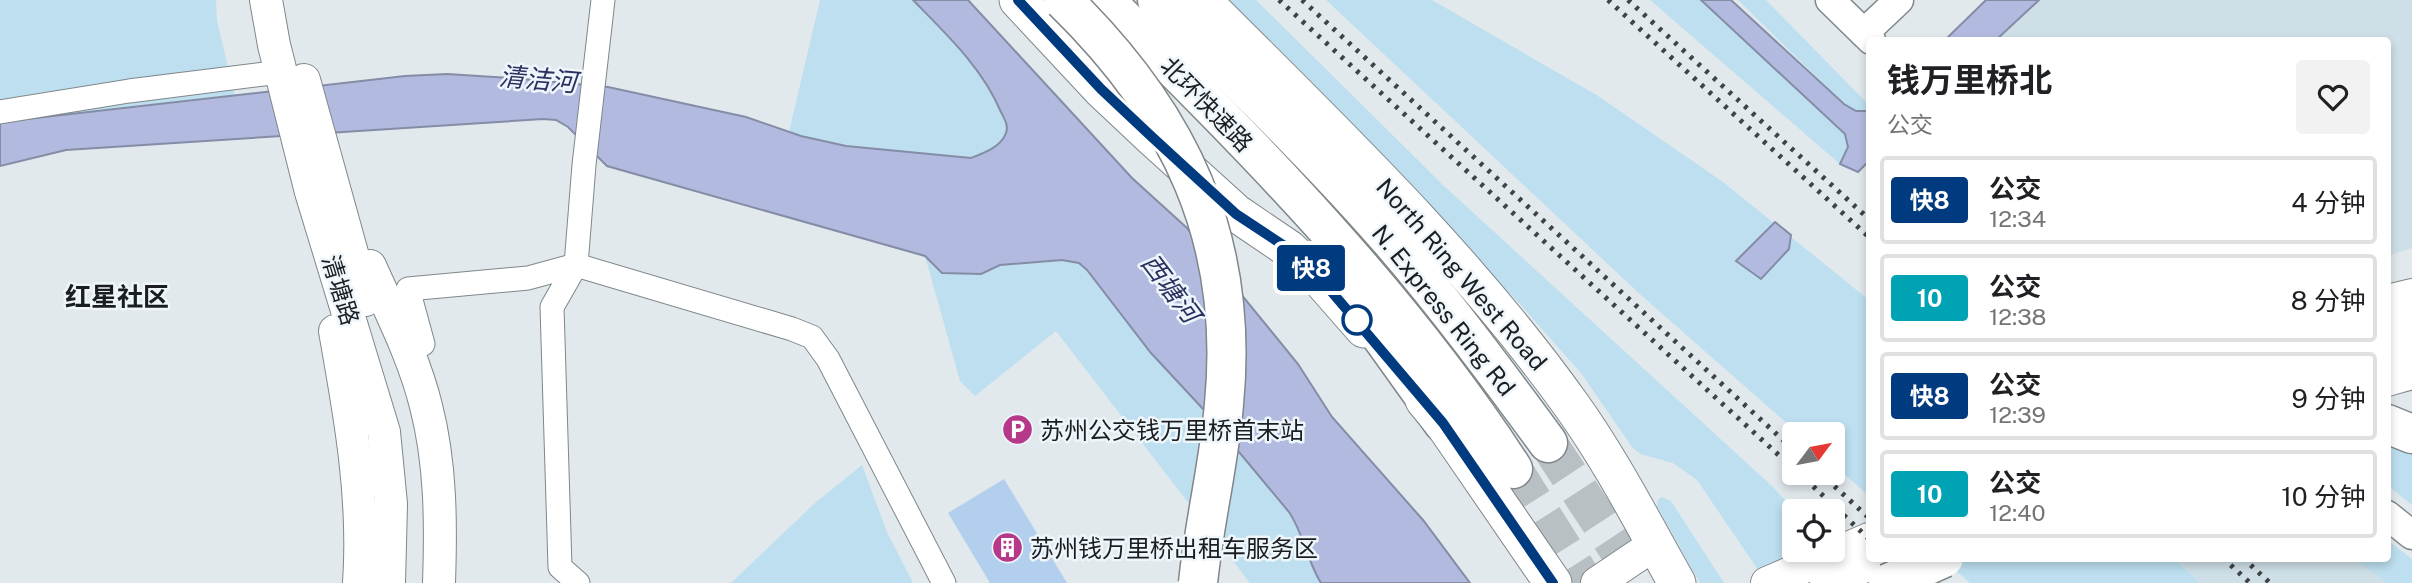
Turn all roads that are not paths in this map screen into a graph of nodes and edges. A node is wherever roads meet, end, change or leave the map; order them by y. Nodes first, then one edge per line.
1 (266, 0) edge
2 (287, 0) edge
3 (603, 0) edge
4 (1018, 0) edge
5 (1063, 0) edge
6 (1098, 0) edge
7 (1105, 0) edge
8 (1157, 0) edge
9 (1202, 0) edge
10 (1830, 0) edge
11 (1899, 0) edge
12 (1868, 37) edge
13 (289, 79) junction
14 (0, 112) edge
15 (323, 190) junction
16 (1236, 214) junction
17 (576, 265) junction
18 (2412, 295) edge
19 (2391, 300) edge
20 (2412, 322) edge
21 (2391, 327) edge
22 (2412, 346) edge
23 (407, 348) junction
24 (2391, 352) edge
25 (2412, 373) edge
26 (2391, 379) edge
27 (1443, 423) junction
28 (2391, 426) edge
29 (392, 431) junction
30 (2412, 434) edge
31 (1548, 443) tunnel mouth
32 (1513, 469) tunnel mouth
33 (2391, 518) edge
34 (2412, 536) edge
35 (1866, 541) edge
36 (1655, 544) junction
37 (1875, 562) edge
38 (1899, 562) edge
39 (1935, 562) edge
40 (359, 583) edge
41 (389, 583) edge
42 (407, 583) edge
43 (439, 583) edge
44 (578, 583) edge
45 (944, 583) edge
46 (1198, 583) edge
47 (1536, 583) edge
48 (1553, 583) edge
49 (1597, 583) edge
50 (1677, 583) edge
51 (1767, 583) edge
52 (1826, 583) edge
53 (1861, 583) edge
54 (1888, 583) edge

1 - 13 main road, 清塘路
2 - 13 main road, 清塘路
3 - 17 street
4 - 16 main road
5 - 46 highway, bridge
6 - 27 highway
7 - 32 highway, N. Express Ring Rd
8 - 31 highway, N. Express Ring Rd
9 - 36 main road, North Ring West Road
10 - 12 street
11 - 12 street
13 - 14 street
13 - 15 main road, 清塘路
15 - 23 main road
15 - 29 main road, 清塘路
15 - 40 main road
16 - 27 main road
16 - 47 main road
17 - 23 street
17 - 44 street
17 - 45 street
18 - 19 main road
20 - 21 main road
22 - 24 main road
23 - 43 main road
25 - 26 main road
27 - 48 main road
28 - 30 highway
29 - 41 main road, 清塘路
29 - 42 main road, 清塘路
33 - 34 street
35 - 51 main road
36 - 49 main road
36 - 50 main road, North Ring West Road
37 - 52 main road
38 - 53 highway
39 - 54 highway, bridge

